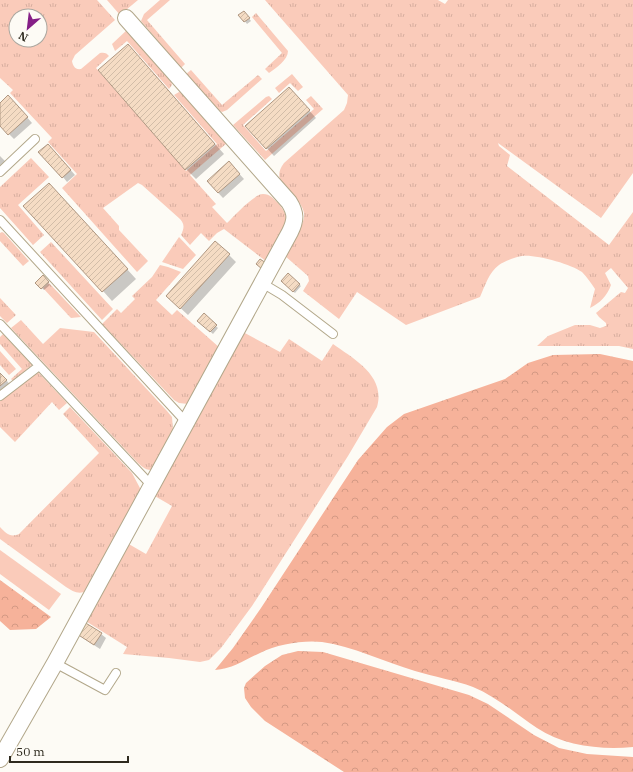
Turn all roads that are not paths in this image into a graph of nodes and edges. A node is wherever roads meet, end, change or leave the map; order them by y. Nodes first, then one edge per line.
1 (126, 18) dead end
2 (36, 139) dead end
3 (0, 172) edge
4 (1, 222) edge
5 (262, 283) junction
6 (0, 324) edge
7 (333, 334) dead end
8 (39, 366) junction
9 (0, 396) edge
10 (186, 422) junction
11 (152, 486) junction
12 (55, 663) junction
13 (116, 673) dead end
14 (0, 759) edge

1 - 5 street
2 - 3 lane
4 - 10 lane
5 - 7 lane
5 - 10 street
6 - 8 lane
8 - 9 lane
8 - 11 lane
10 - 11 street
11 - 12 street
12 - 13 lane
12 - 14 street

